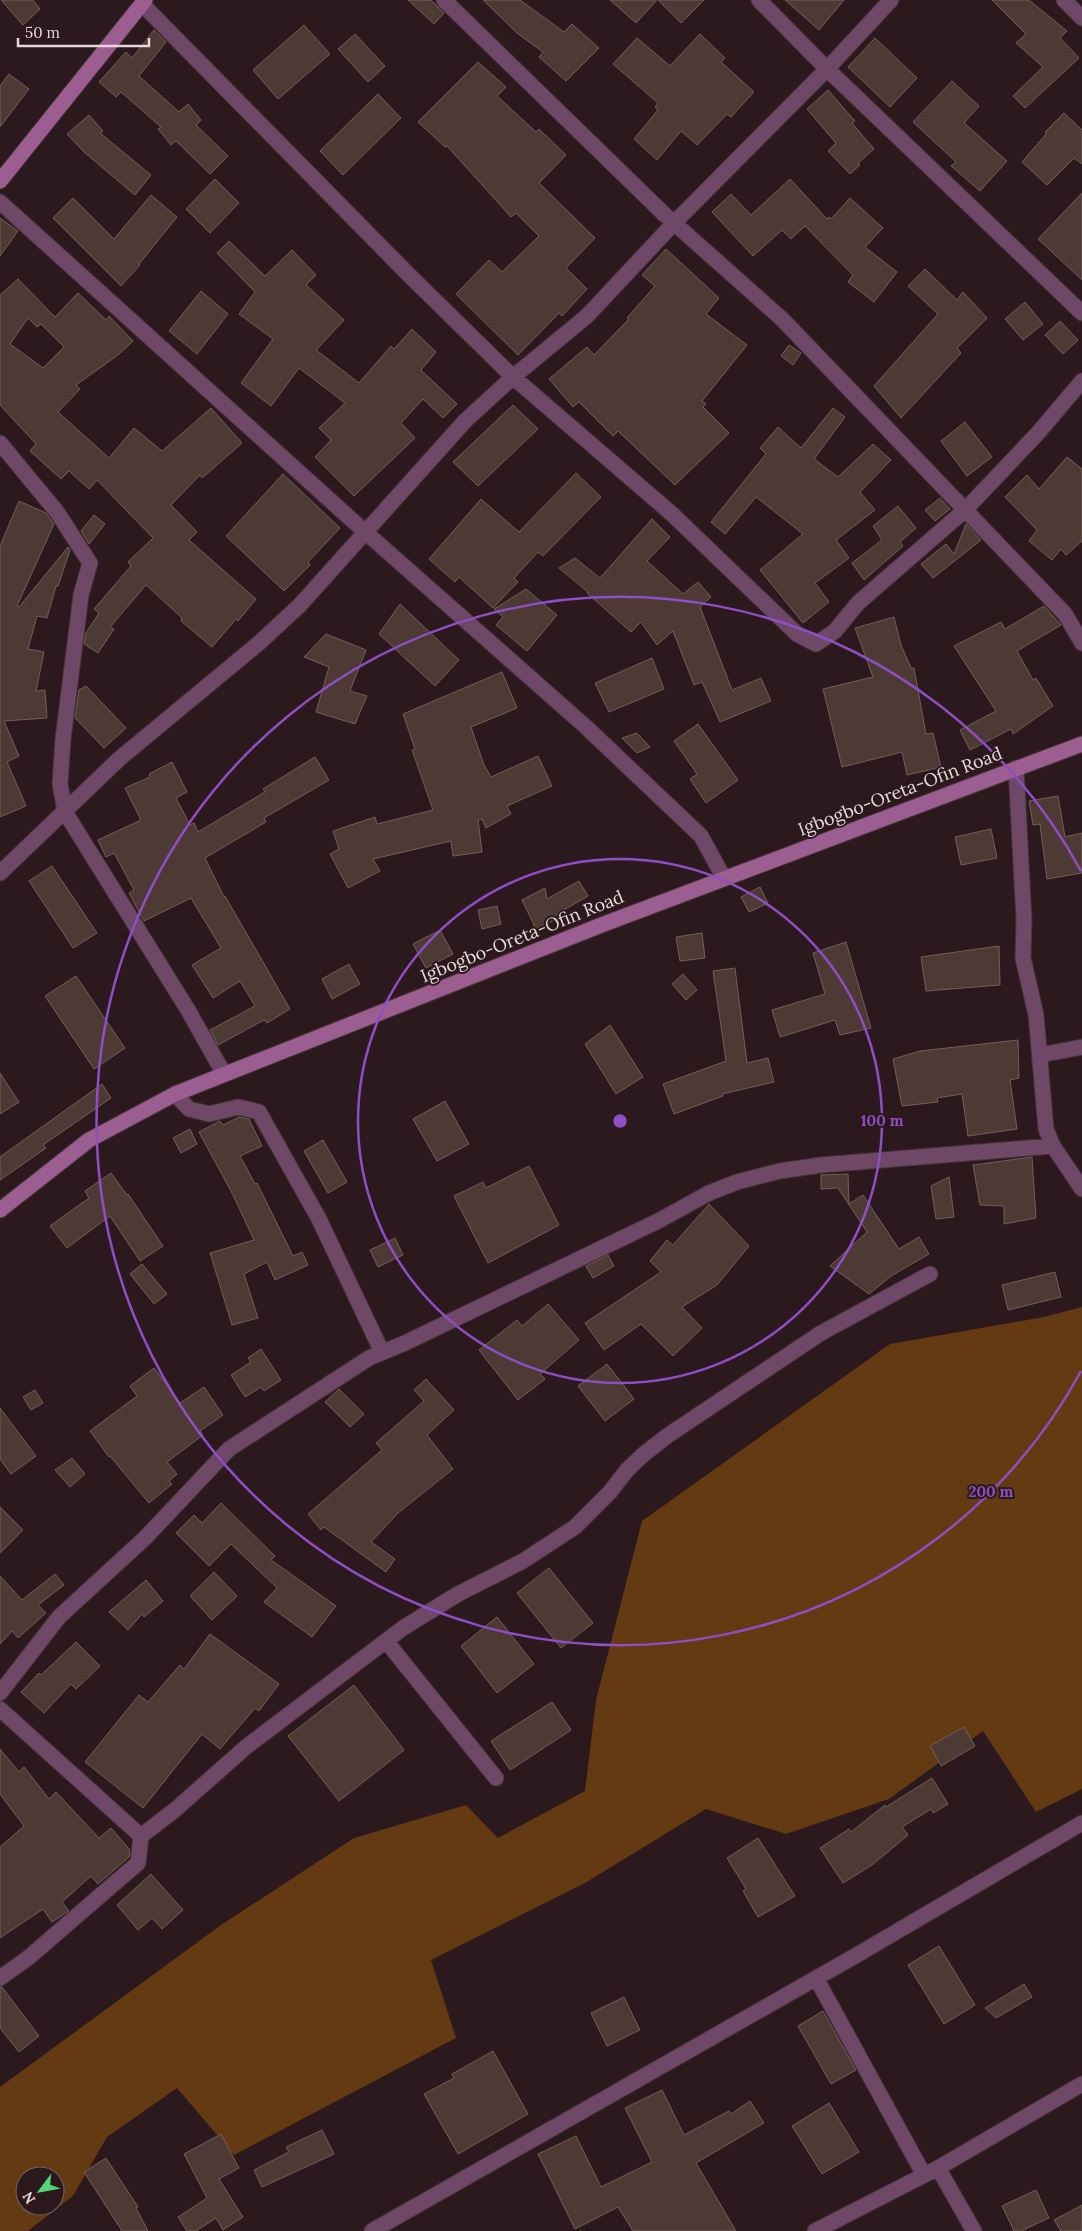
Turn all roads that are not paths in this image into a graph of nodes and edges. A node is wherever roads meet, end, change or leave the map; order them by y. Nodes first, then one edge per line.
1 (444, 0) edge
2 (759, 0) edge
3 (891, 0) edge
4 (1064, 0) edge
5 (144, 2) edge
6 (1082, 18) edge
7 (827, 69) junction
8 (0, 181) edge
9 (0, 202) edge
10 (674, 223) junction
11 (1082, 314) edge
12 (513, 377) junction
13 (1082, 381) edge
14 (0, 443) edge
15 (964, 510) junction
16 (366, 533) junction
17 (1082, 643) edge
18 (1082, 744) edge
19 (1016, 768) junction
20 (64, 812) junction
21 (0, 873) edge
22 (724, 878) junction
23 (1082, 1047) edge
24 (1040, 1055) junction
25 (224, 1074) junction
26 (175, 1094) junction
27 (1053, 1146) junction
28 (1082, 1189) edge
29 (0, 1210) edge
30 (930, 1274) dead end
31 (382, 1352) junction
32 (386, 1641) junction
33 (0, 1693) edge
34 (0, 1709) edge
35 (496, 1778) dead end
36 (1082, 1822) edge
37 (141, 1836) junction
38 (0, 1978) edge
39 (816, 1978) junction
40 (1082, 2084) edge
41 (938, 2168) junction
42 (924, 2175) junction
43 (402, 2213) junction
44 (372, 2231) edge
45 (396, 2231) edge
46 (816, 2231) edge
47 (974, 2231) edge

1 - 10 street
2 - 7 street
3 - 7 street
4 - 6 street
5 - 8 street
5 - 12 street
7 - 10 street
7 - 11 street
9 - 16 street
10 - 12 street
10 - 15 street
12 - 15 street
12 - 16 street
13 - 15 street
14 - 20 street
15 - 17 street
16 - 20 street
16 - 22 street
18 - 19 street, Igbogbo-Oreta-Ofin Road
19 - 22 street, Igbogbo-Oreta-Ofin Road
19 - 24 street
20 - 21 street
20 - 25 street
22 - 25 street, Igbogbo-Oreta-Ofin Road
23 - 24 street
24 - 27 street
25 - 26 street, Igbogbo-Oreta-Ofin Road
26 - 29 street, Igbogbo-Oreta-Ofin Road
26 - 31 street
27 - 28 street
27 - 31 street
30 - 32 street
31 - 33 street
32 - 35 street
32 - 37 street
34 - 37 street
36 - 39 street
37 - 38 street
39 - 42 street
39 - 43 street
40 - 41 street
41 - 42 street
41 - 47 street
42 - 46 street
43 - 44 street
43 - 45 street

